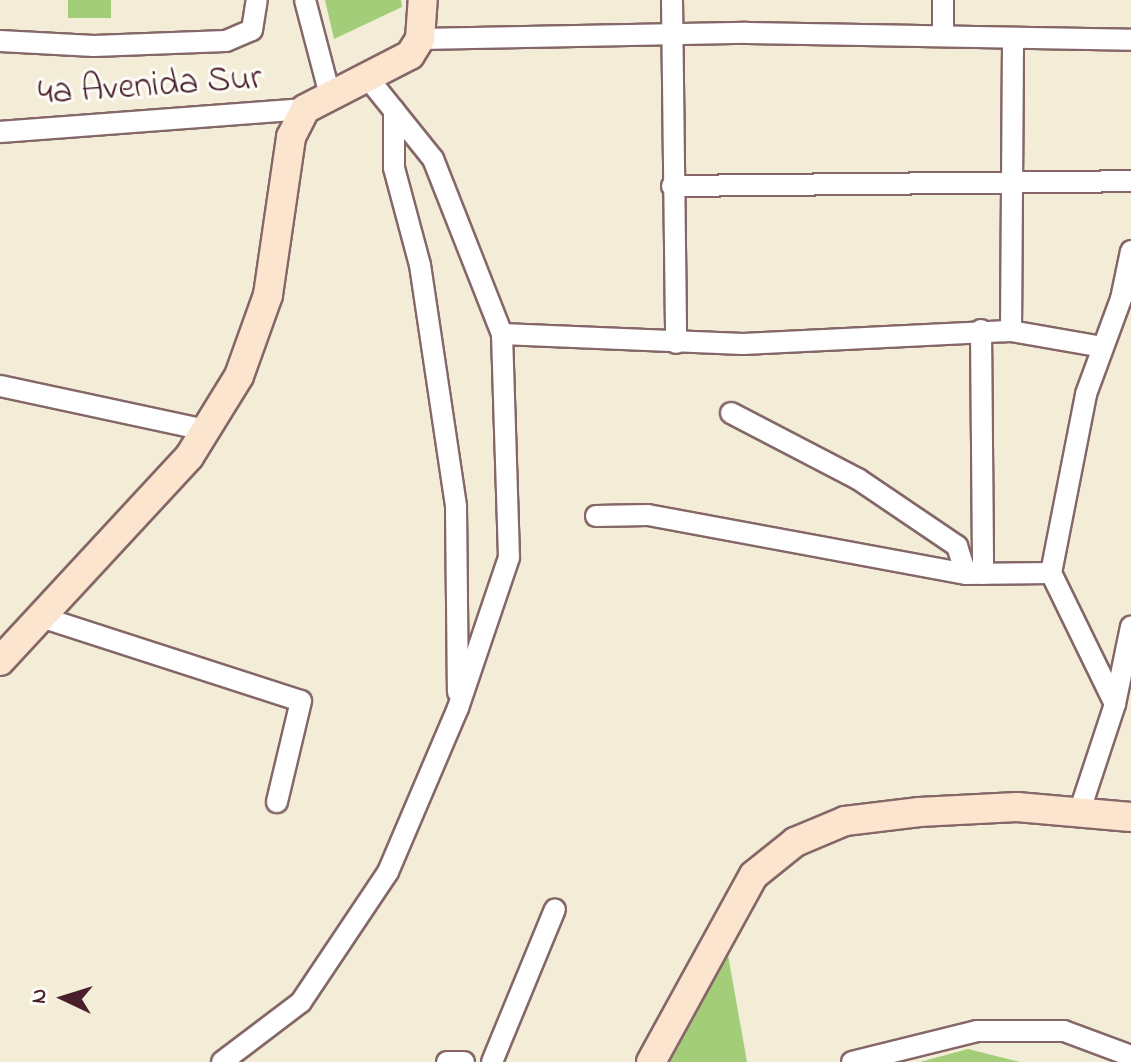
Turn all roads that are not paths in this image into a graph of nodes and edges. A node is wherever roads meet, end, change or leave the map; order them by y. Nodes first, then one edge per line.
1 (257, 0) edge
2 (305, 0) edge
3 (423, 0) edge
4 (672, 0) edge
5 (943, 0) edge
6 (672, 34) junction
7 (943, 36) junction
8 (1013, 38) junction
9 (420, 39) junction
10 (1131, 40) edge
11 (0, 41) edge
12 (367, 77) junction
13 (330, 95) junction
14 (305, 109) junction
15 (394, 110) junction
16 (0, 132) edge
17 (1131, 181) edge
18 (1012, 182) junction
19 (672, 186) junction
20 (1131, 251) edge
21 (981, 330) junction
22 (1011, 331) junction
23 (502, 334) junction
24 (676, 343) junction
25 (1103, 347) junction
26 (0, 386) edge
27 (731, 413) dead end
28 (205, 430) junction
29 (596, 516) dead end
30 (1051, 573) junction
31 (975, 574) junction
32 (41, 617) junction
33 (1131, 627) edge
34 (0, 661) edge
35 (1115, 704) junction
36 (458, 708) junction
37 (277, 802) dead end
38 (1080, 810) junction
39 (1131, 817) edge
40 (555, 909) dead end
41 (1131, 1056) edge
42 (222, 1062) edge
43 (447, 1062) edge
44 (464, 1062) edge
45 (492, 1062) edge
46 (651, 1062) edge
47 (852, 1062) edge

1 - 11 street
2 - 13 street
3 - 9 street
4 - 6 street
5 - 7 street
6 - 7 street
6 - 9 street
6 - 19 street
7 - 8 street
8 - 10 street
8 - 18 street
9 - 12 street
12 - 13 street
12 - 15 street
13 - 14 street
14 - 16 street, 4a Avenida Sur
14 - 28 street
15 - 23 street
15 - 36 street
17 - 18 street
18 - 19 street
18 - 22 street
19 - 24 street
20 - 25 street
21 - 22 street
21 - 24 street
21 - 31 street
22 - 25 street
23 - 24 street
23 - 36 street
25 - 30 street
26 - 28 street
27 - 31 street
28 - 32 street
29 - 31 street
30 - 31 street
30 - 35 street
32 - 34 street
32 - 37 street
33 - 35 street
35 - 38 street
36 - 42 street
38 - 39 street
38 - 46 street
40 - 45 street
41 - 47 street
43 - 44 street

